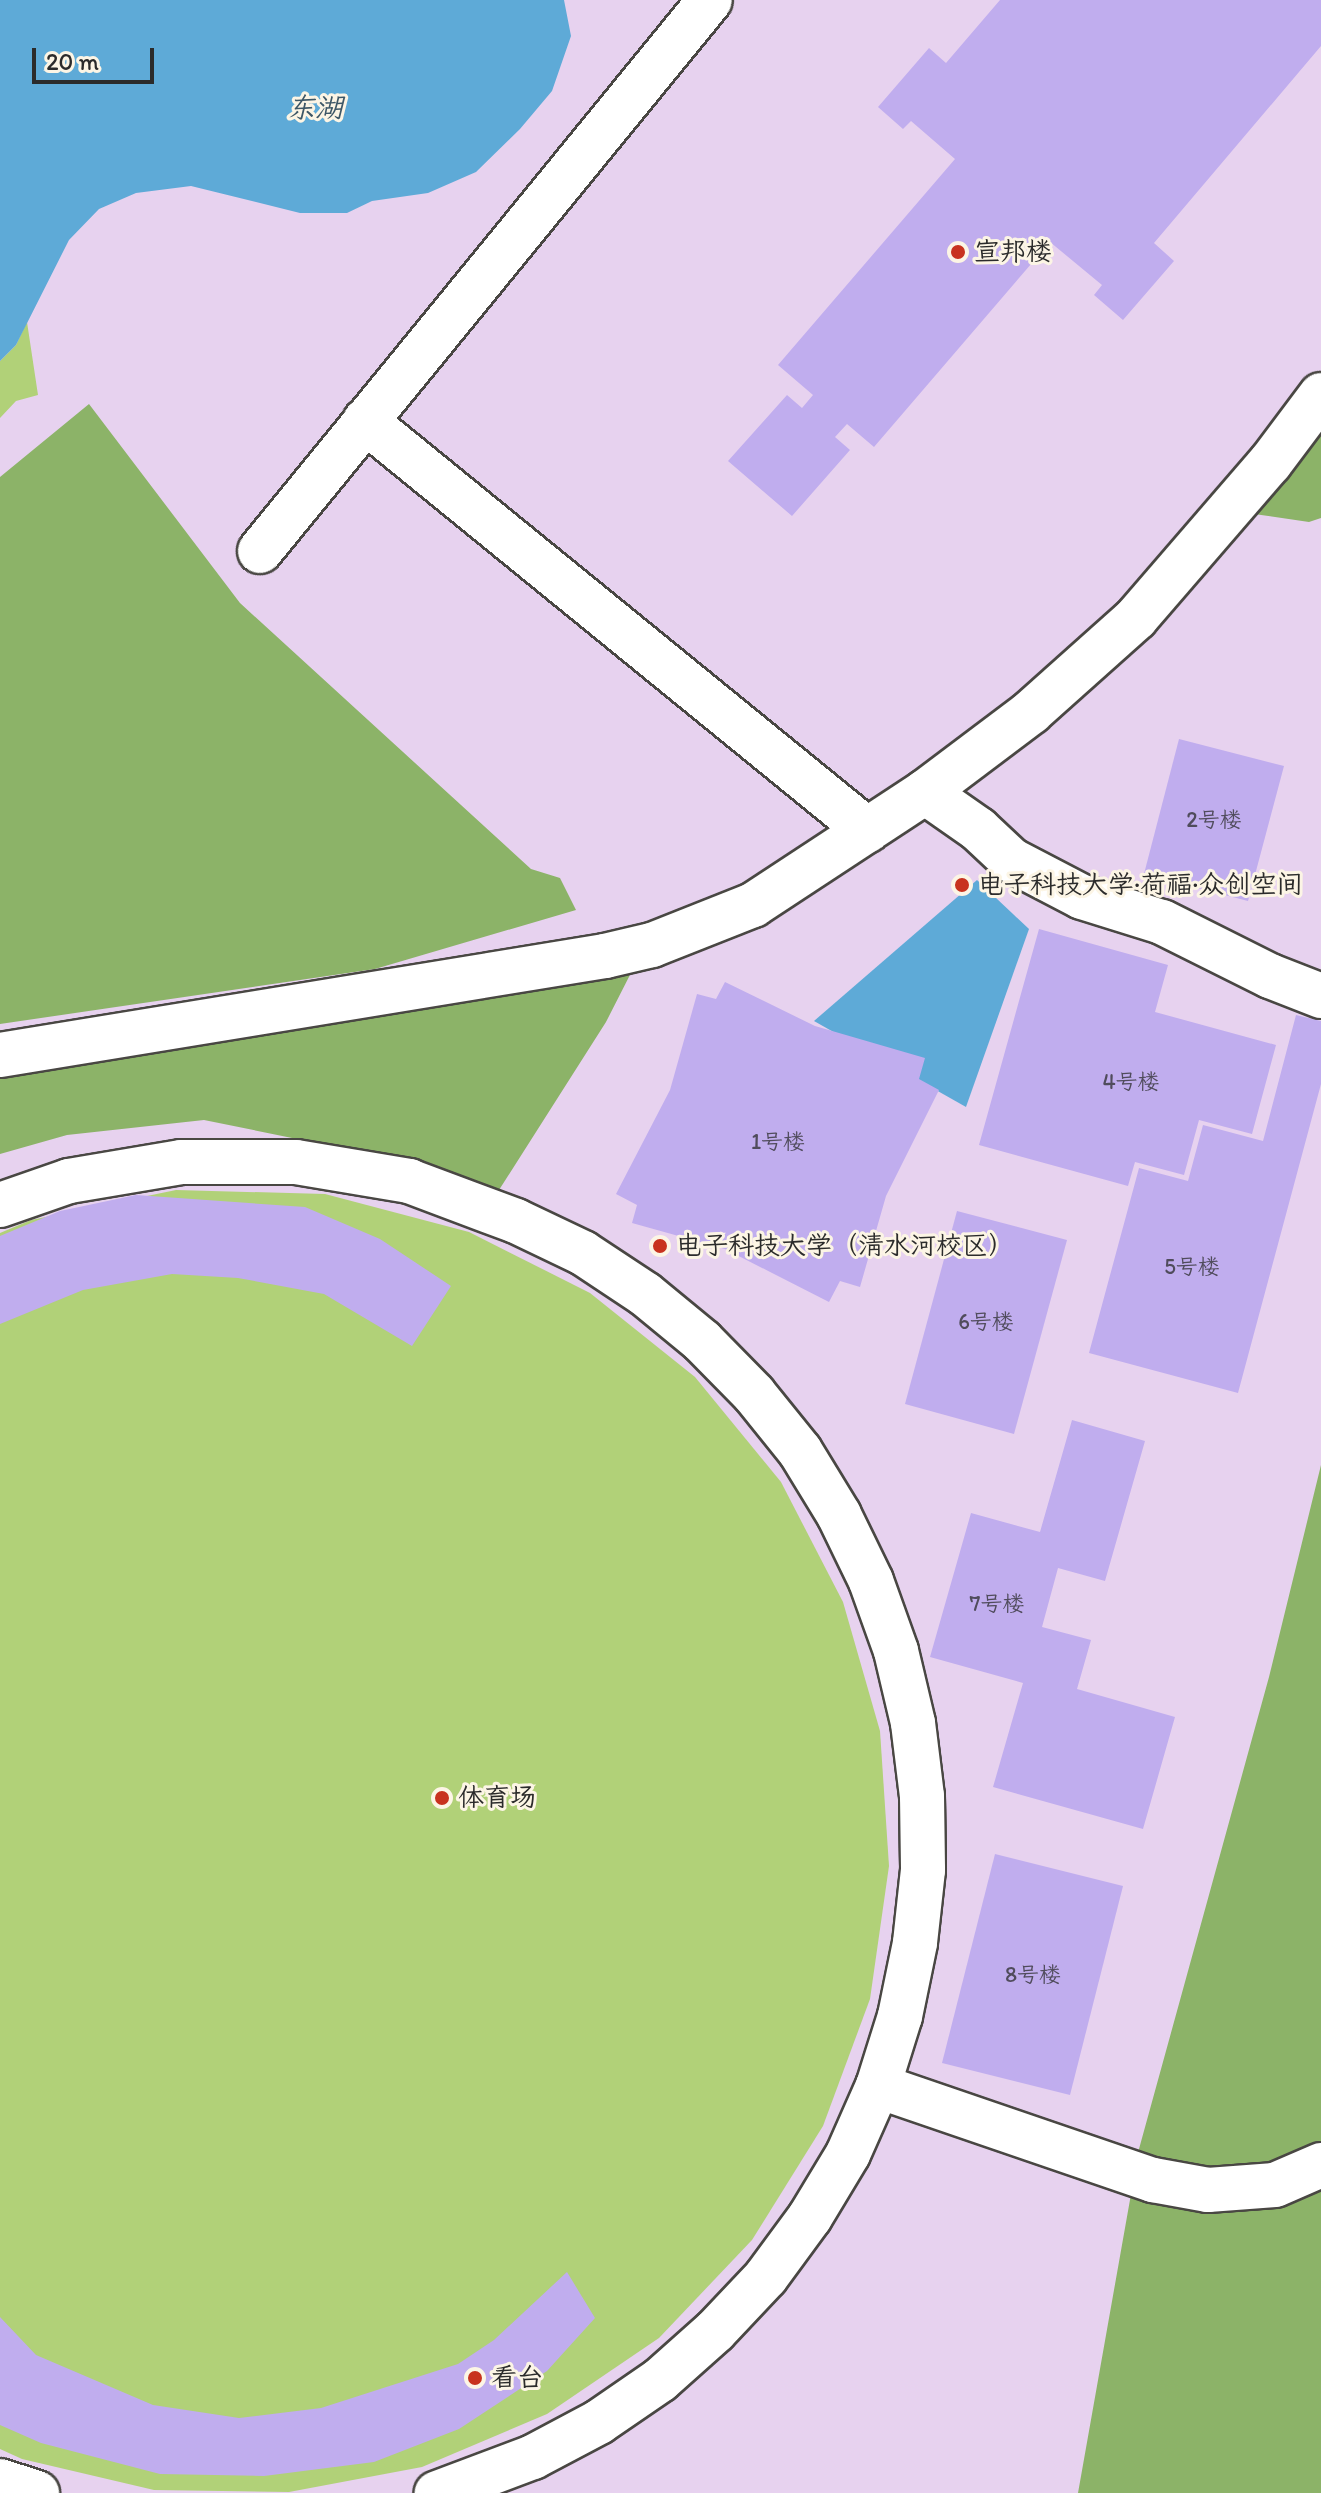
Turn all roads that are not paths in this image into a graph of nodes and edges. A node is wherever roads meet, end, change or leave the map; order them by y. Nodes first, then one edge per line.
1 (710, 0) edge
2 (1321, 395) edge
3 (365, 421) junction
4 (260, 551) dead end
5 (925, 792) junction
6 (867, 830) junction
7 (1321, 996) edge
8 (0, 1055) edge
9 (0, 1205) edge
10 (878, 2086) junction
11 (1321, 2165) edge
12 (0, 2481) edge
13 (455, 2491) edge
14 (37, 2493) edge

1 - 3 street
2 - 5 street
3 - 4 street
3 - 6 street
5 - 6 street
5 - 7 street
6 - 8 street
9 - 10 street
10 - 11 street
10 - 13 street
12 - 14 street

